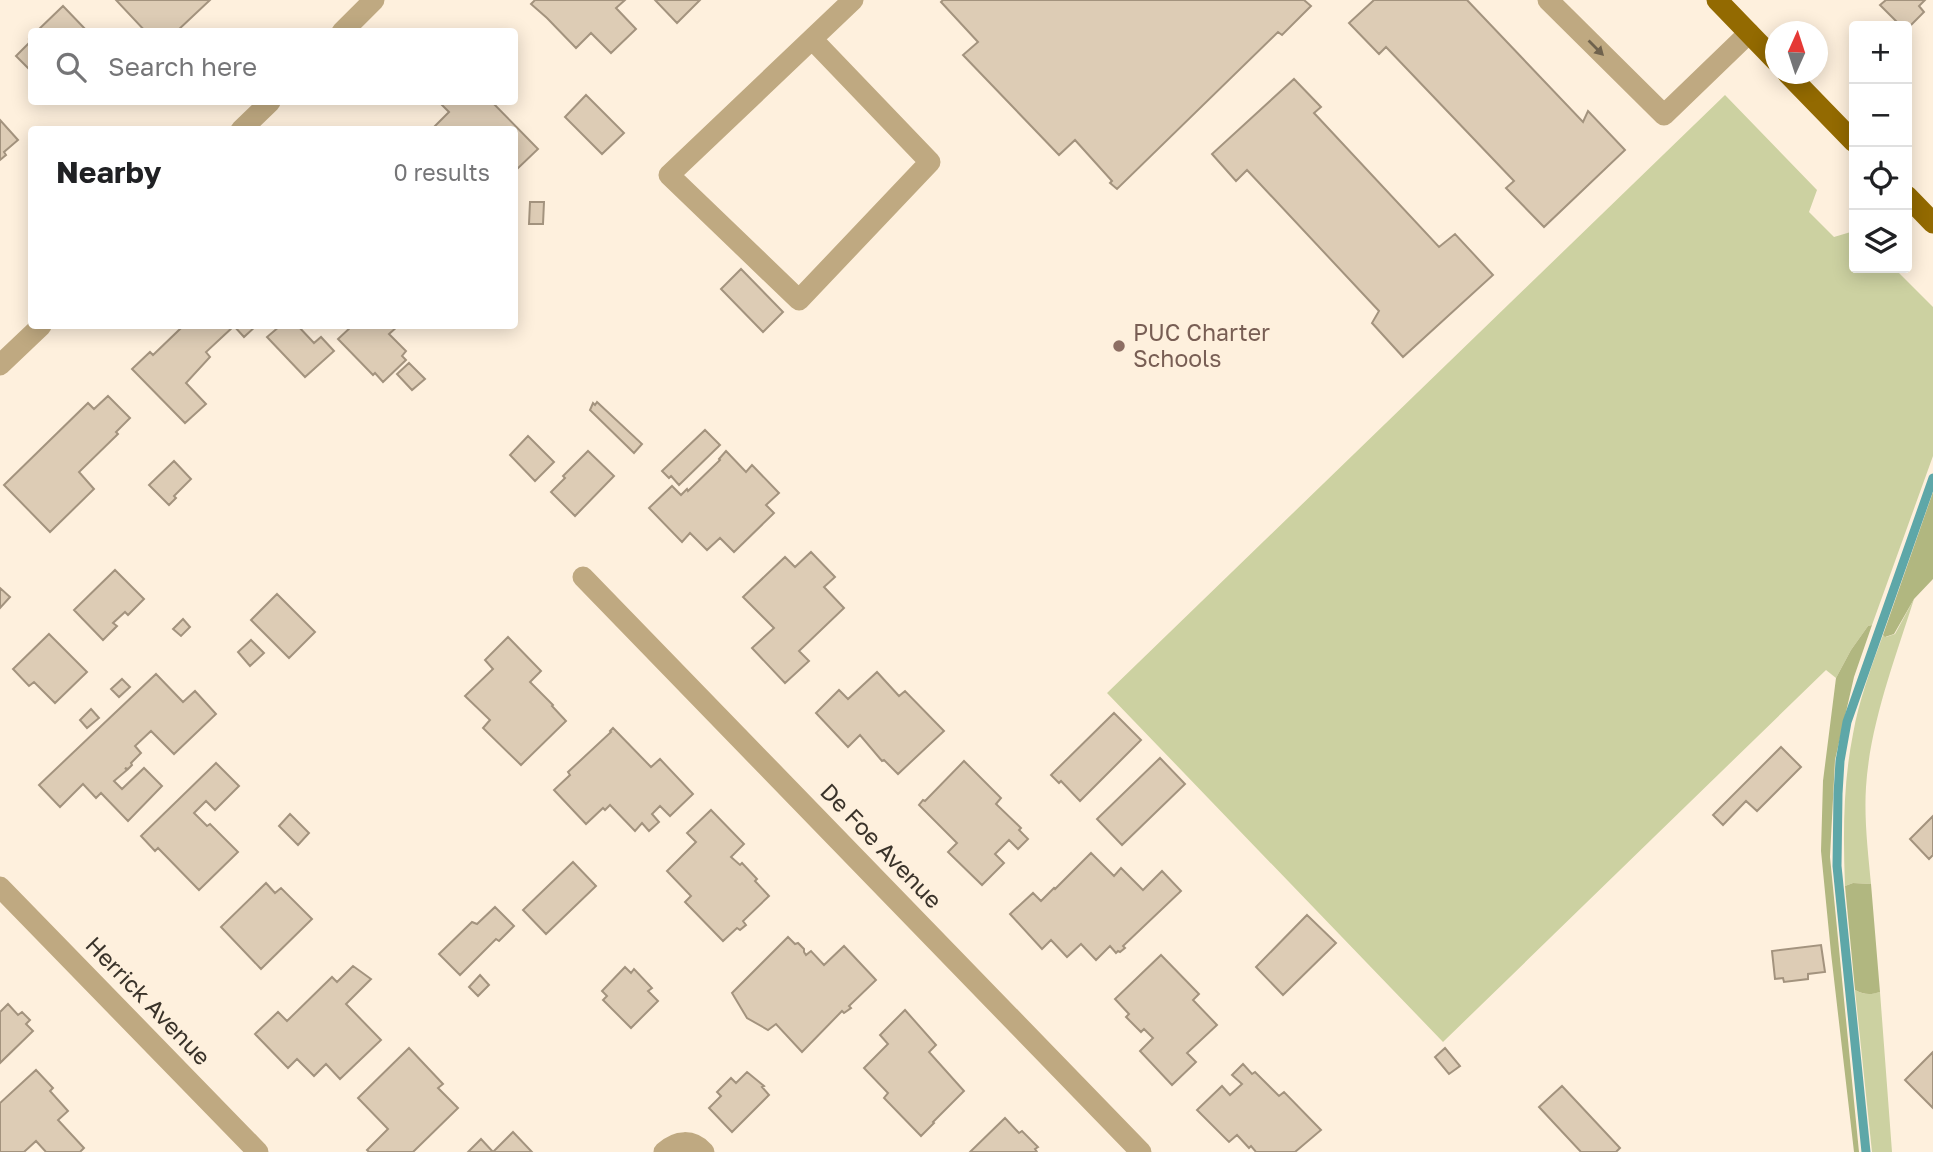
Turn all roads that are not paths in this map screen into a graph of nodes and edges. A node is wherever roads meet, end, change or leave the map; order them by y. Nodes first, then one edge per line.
1 (374, 0) edge
2 (853, 0) edge
3 (1548, 0) edge
4 (1717, 0) edge
5 (346, 28) edge
6 (1749, 33) junction
7 (813, 39) junction
8 (1765, 50) edge
9 (1797, 84) edge
10 (267, 105) edge
11 (245, 126) edge
12 (1849, 137) edge
13 (1912, 201) edge
14 (1933, 223) edge
15 (38, 329) edge
16 (0, 365) edge
17 (583, 577) dead end
18 (0, 887) edge
19 (258, 1152) edge
20 (664, 1152) edge
21 (704, 1152) edge
22 (1141, 1152) edge

1 - 5 street
2 - 7 street
3 -> 6 street
4 - 6 main road
6 - 8 main road
7 - 7 street
9 - 12 main road
10 - 11 street
13 - 14 main road
15 - 16 street
17 - 22 street, De Foe Avenue
18 - 19 street, Herrick Avenue
20 - 21 street

